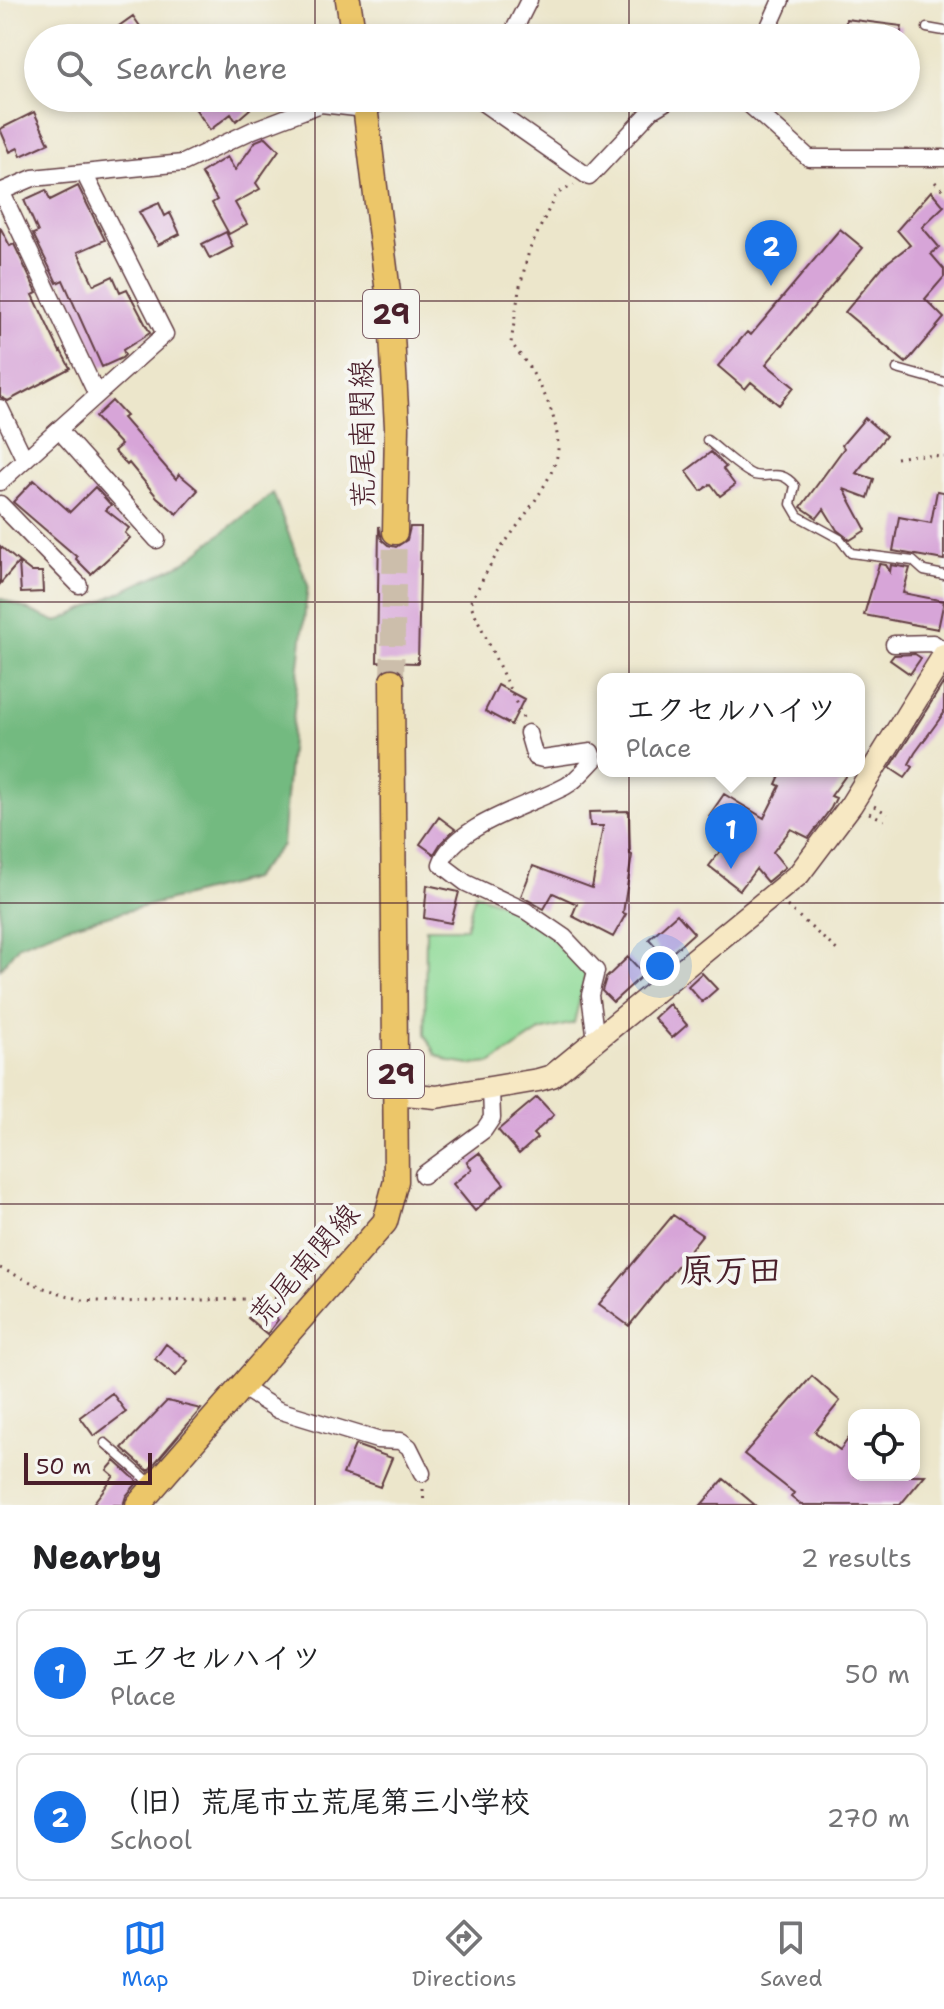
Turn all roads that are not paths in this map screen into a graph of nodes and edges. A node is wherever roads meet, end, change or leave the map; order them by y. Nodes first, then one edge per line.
1 (348, 0) edge
2 (529, 0) edge
3 (781, 0) edge
4 (352, 24) edge
5 (517, 24) edge
6 (770, 24) edge
7 (927, 28) dead end
8 (944, 31) edge
9 (300, 112) edge
10 (366, 112) edge
11 (501, 112) edge
12 (650, 112) edge
13 (758, 112) edge
14 (944, 158) edge
15 (84, 173) junction
16 (0, 192) edge
17 (897, 369) dead end
18 (944, 382) edge
19 (97, 395) junction
20 (0, 408) edge
21 (59, 430) junction
22 (707, 440) dead end
23 (25, 460) junction
24 (0, 482) edge
25 (0, 504) edge
26 (395, 532) tunnel mouth
27 (157, 540) dead end
28 (944, 575) edge
29 (79, 585) dead end
30 (894, 644) dead end
31 (944, 653) edge
32 (392, 681) tunnel mouth
33 (528, 733) road end
34 (596, 1040) junction
35 (491, 1089) junction
36 (396, 1093) junction
37 (423, 1175) dead end
38 (233, 1396) junction
39 (105, 1443) dead end
40 (422, 1473) dead end
41 (153, 1485) junction
42 (138, 1505) edge

1 - 4 main road
2 - 5 street
3 - 6 street
7 - 8 lane
9 - 15 street
10 - 26 main road, 荒尾南関線 / 29
11 - 12 street
13 - 14 street
15 - 16 street
15 - 19 street
16 - 19 street
17 - 18 lane
19 - 21 street
20 - 23 street
21 - 23 street
21 - 27 street
22 - 28 lane
23 - 24 street
25 - 29 street
30 - 31 street
31 - 34 street
32 - 36 main road, 荒尾南関線 / 29
33 - 34 street
34 - 35 street
35 - 36 street
35 - 37 street
36 - 38 main road, 荒尾南関線 / 29
38 - 40 street
38 - 41 main road, 荒尾南関線 / 29
39 - 41 lane
41 - 42 main road, 荒尾南関線 / 29

